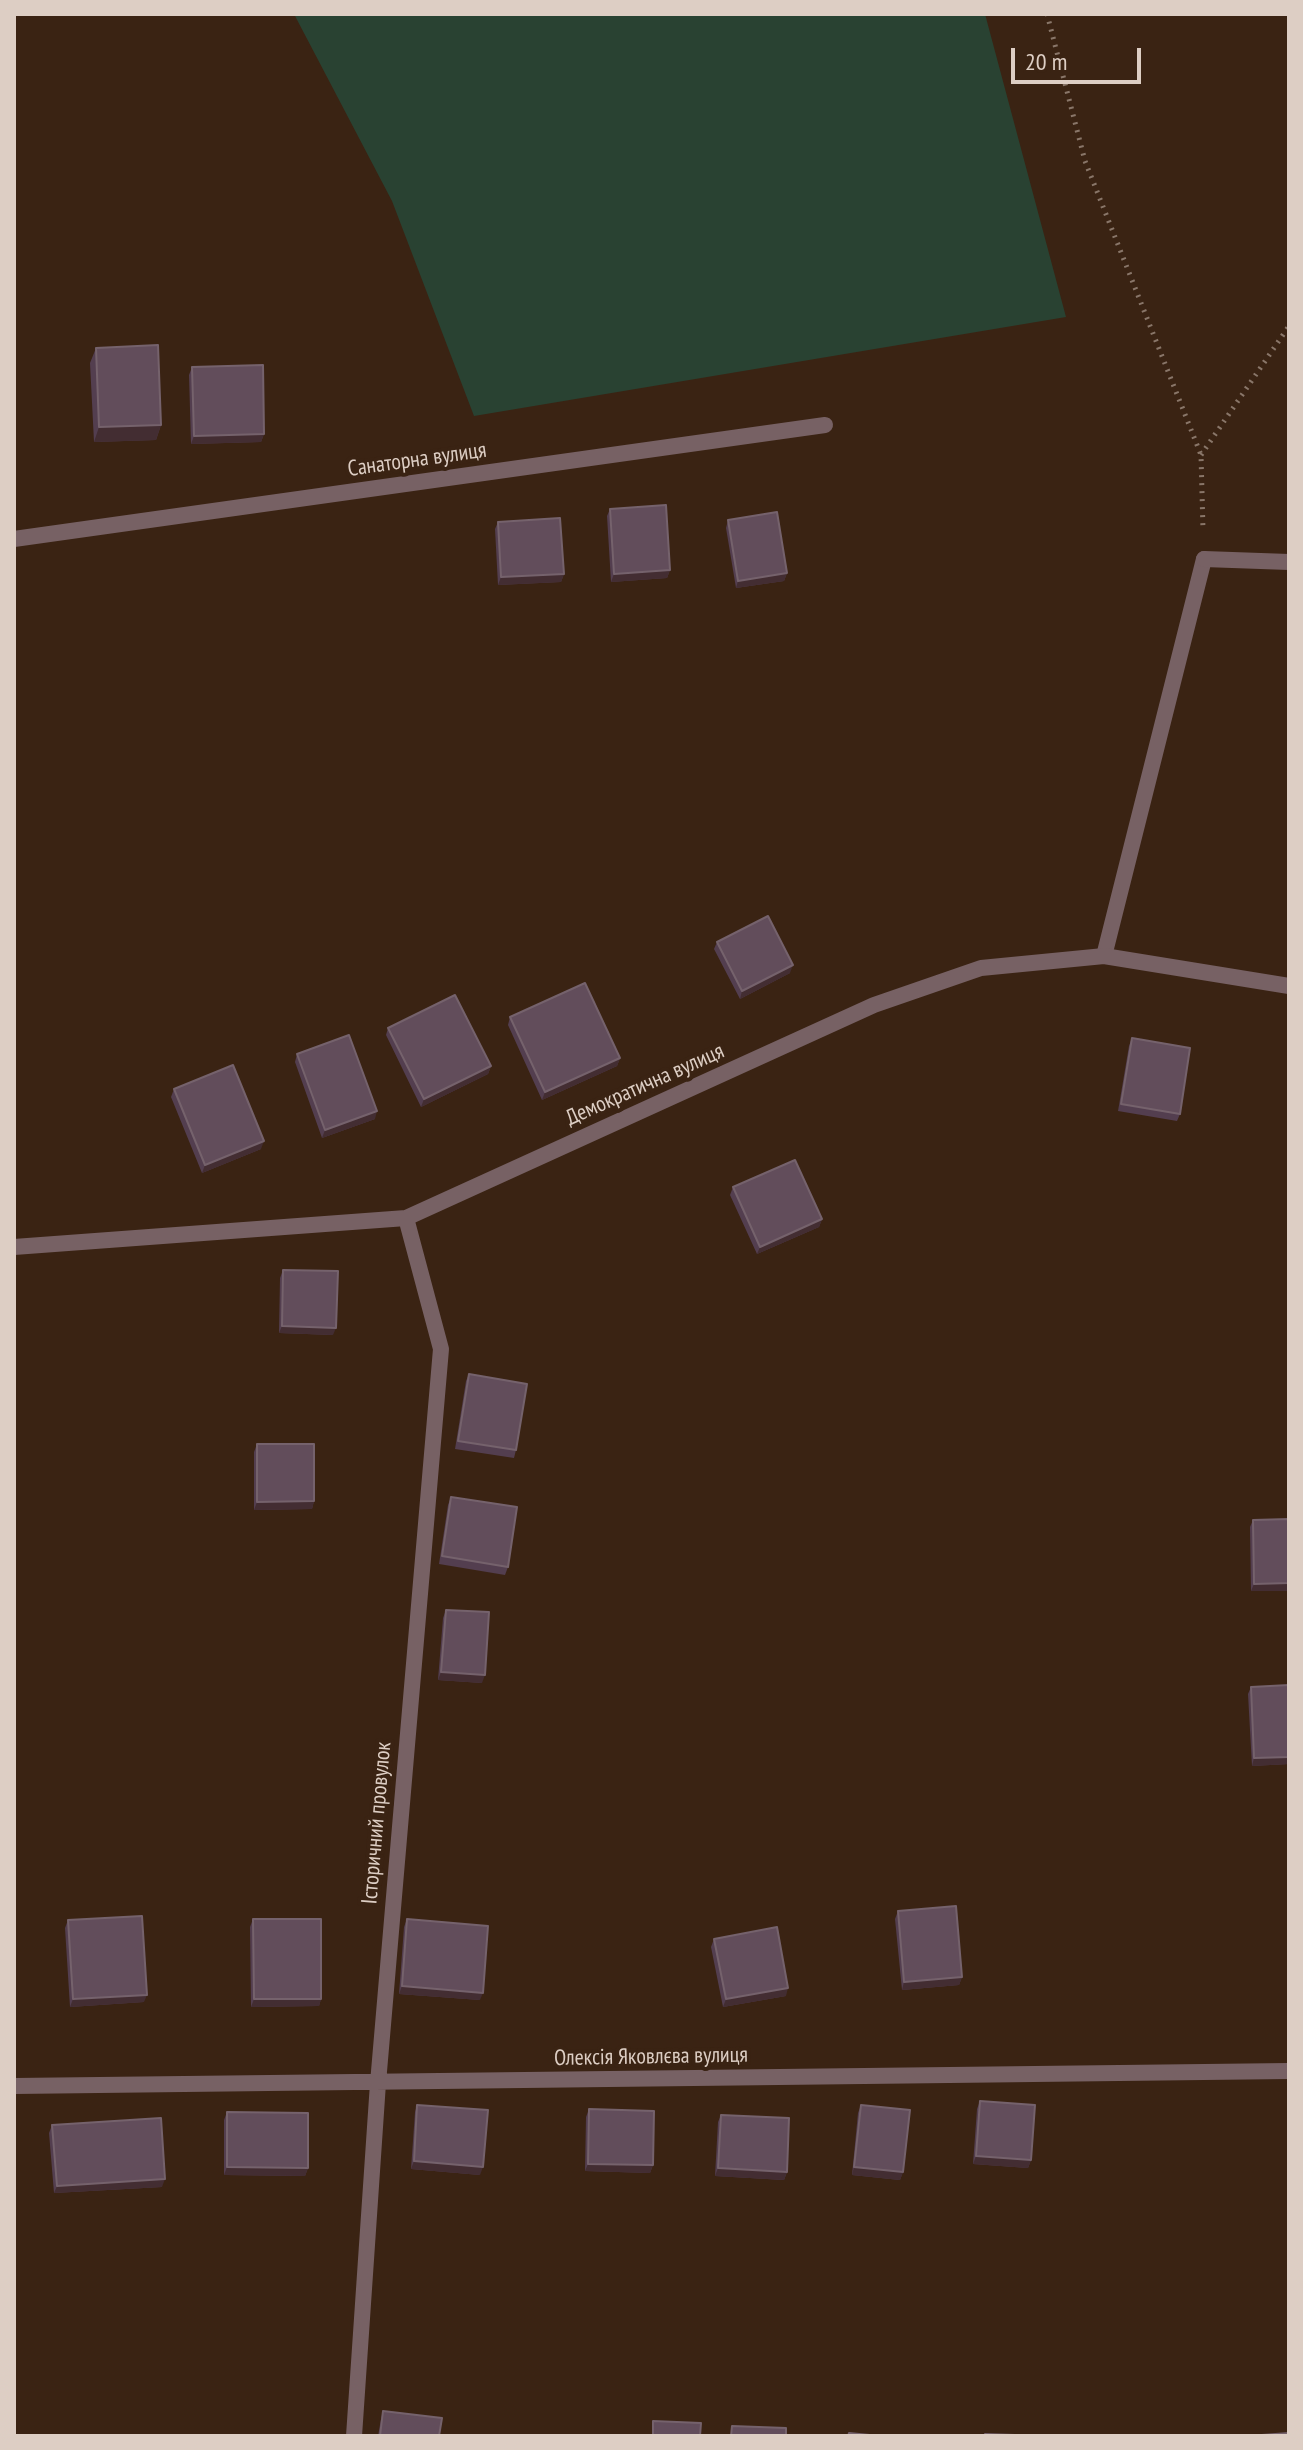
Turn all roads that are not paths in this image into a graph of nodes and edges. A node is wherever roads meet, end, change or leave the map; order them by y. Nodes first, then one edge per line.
1 (825, 425) dead end
2 (14, 539) edge
3 (1289, 562) edge
4 (1104, 956) junction
5 (1289, 986) edge
6 (406, 1218) junction
7 (14, 1247) edge
8 (1289, 2071) edge
9 (378, 2083) junction
10 (14, 2086) edge
11 (354, 2436) edge

1 - 2 street, Санаторна вулиця
3 - 4 street
4 - 5 street, Демократична вулиця
4 - 6 street, Демократична вулиця
6 - 7 street, Демократична вулиця
6 - 9 street, Історичний провулок
8 - 9 street, Олексія Яковлєва вулиця
9 - 10 street, Олексія Яковлєва вулиця
9 - 11 street, Історичний провулок

